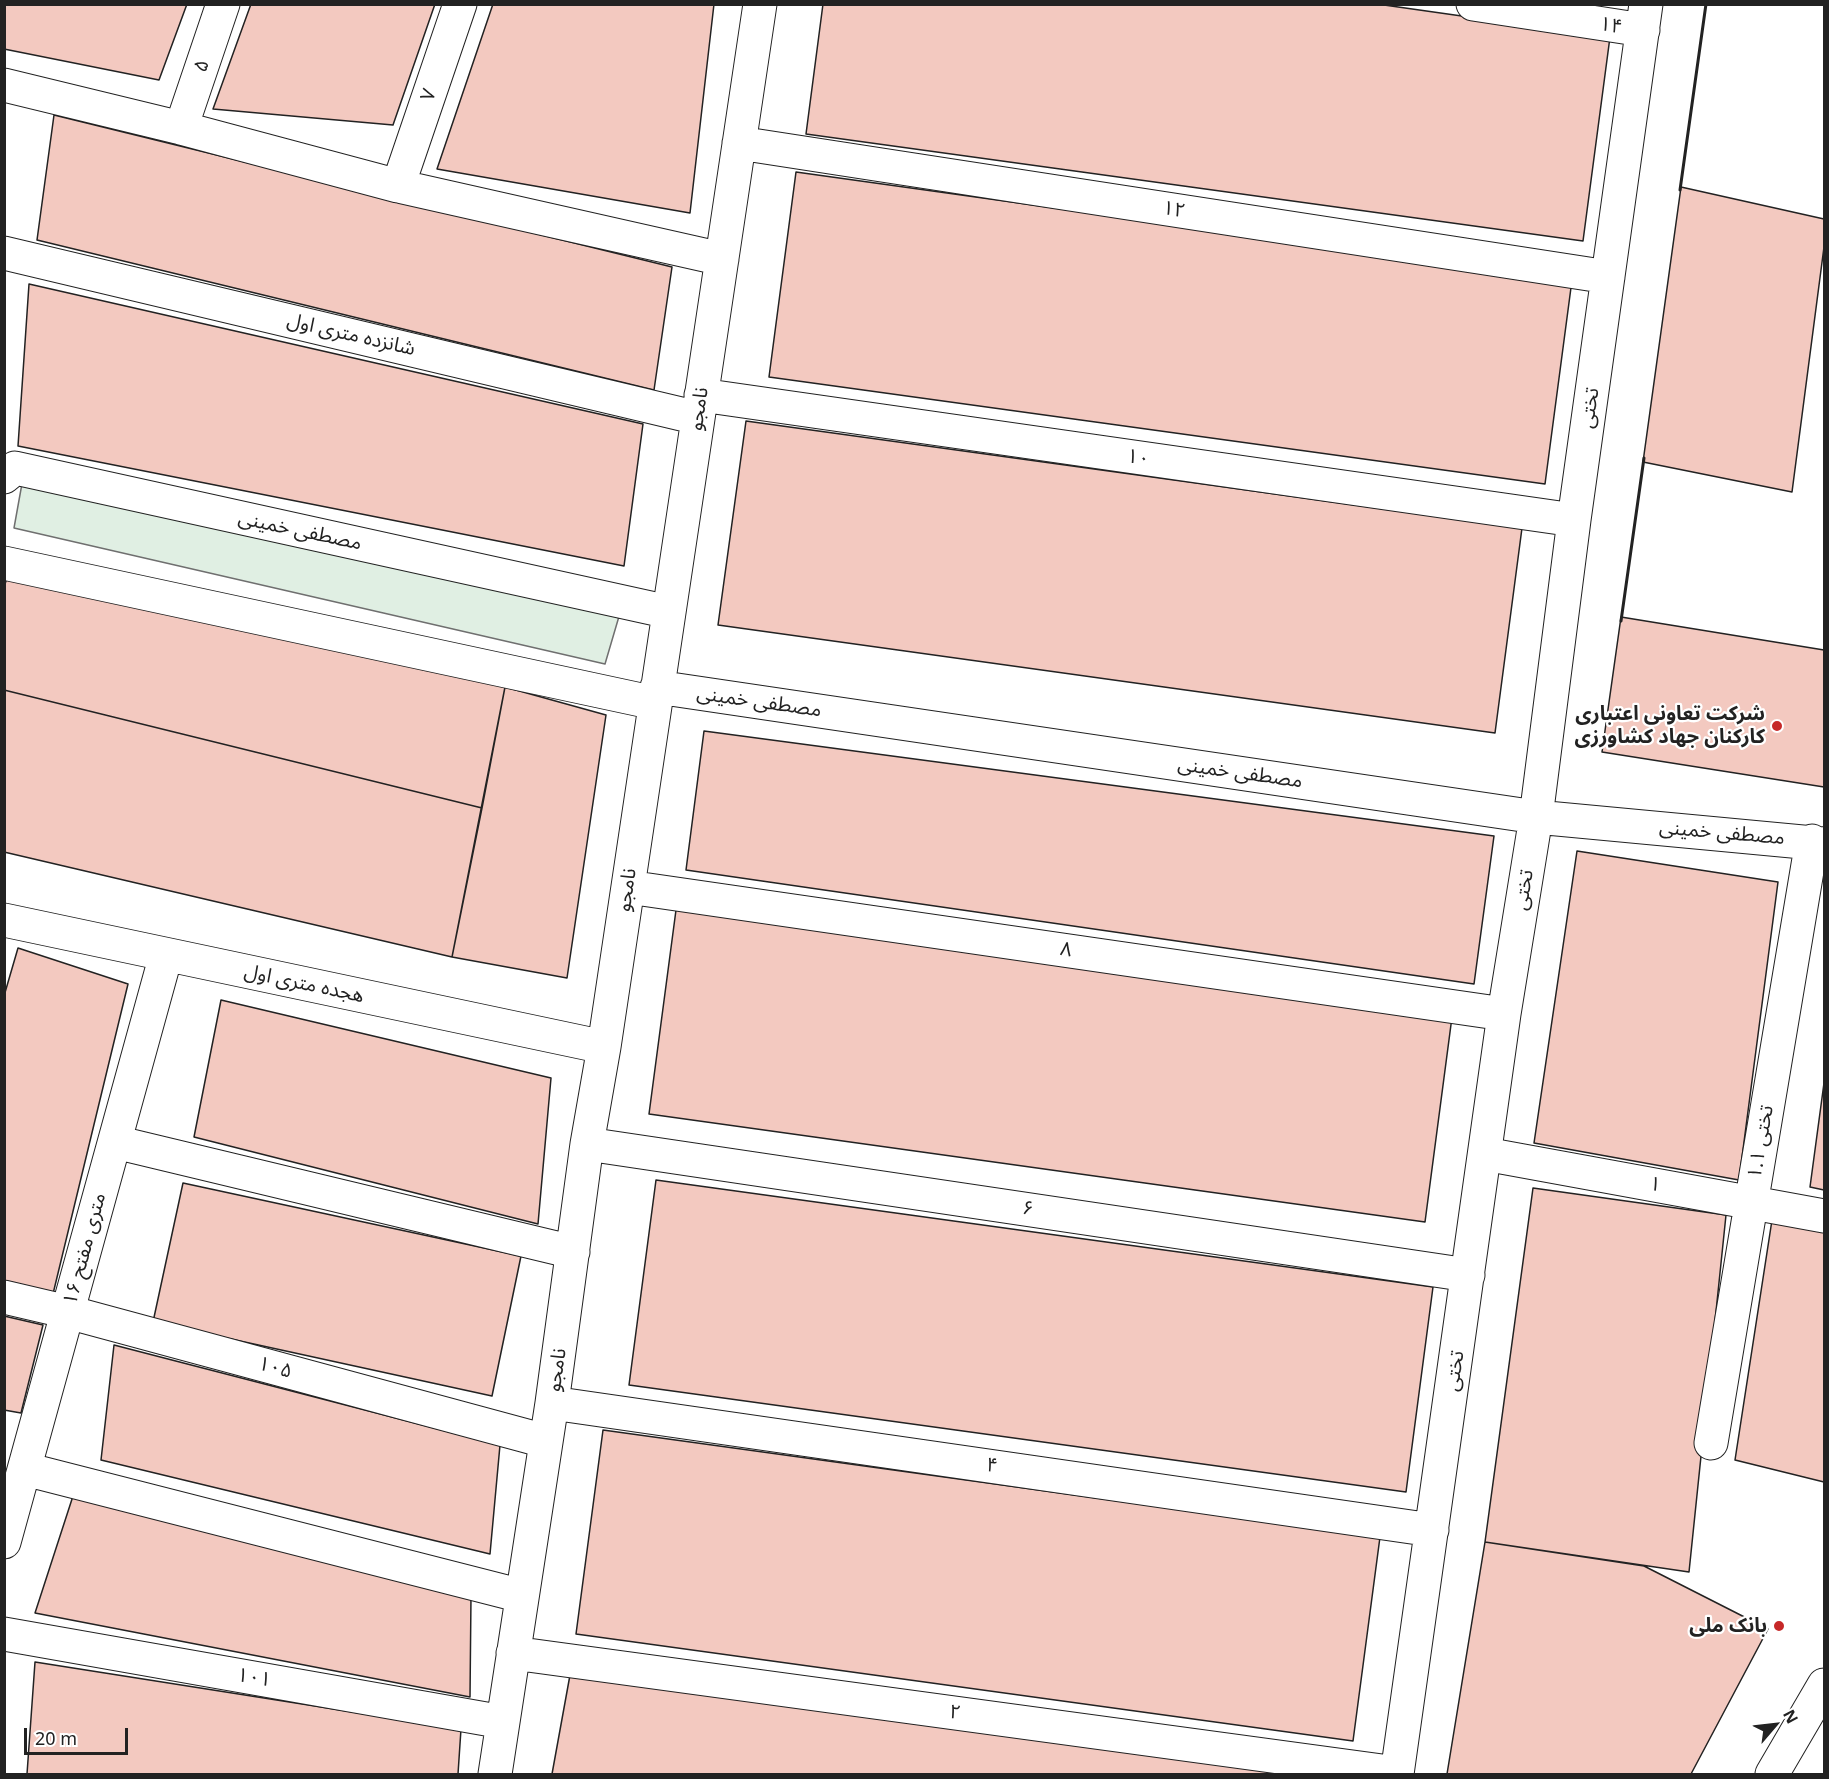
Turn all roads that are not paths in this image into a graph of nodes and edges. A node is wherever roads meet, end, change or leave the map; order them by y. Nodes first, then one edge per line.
1 (223, 4) edge
2 (460, 4) edge
3 (760, 4) edge
4 (1473, 4) edge
5 (1644, 17) edge
6 (4, 85) edge
7 (181, 128) junction
8 (739, 143) junction
9 (398, 186) junction
10 (4, 253) edge
11 (722, 259) junction
12 (1608, 277) junction
13 (700, 407) junction
14 (4, 477) edge
15 (1574, 520) junction
16 (4, 563) edge
17 (669, 612) junction
18 (656, 695) junction
19 (1536, 817) junction
20 (1818, 842) edge
21 (628, 887) junction
22 (4, 920) edge
23 (166, 955) junction
24 (1504, 1014) junction
25 (604, 1047) junction
26 (115, 1142) junction
27 (587, 1144) junction
28 (1485, 1154) junction
29 (1750, 1202) junction
30 (1824, 1216) edge
31 (573, 1252) junction
32 (1468, 1275) junction
33 (4, 1297) edge
34 (68, 1312) junction
35 (552, 1403) junction
36 (545, 1441) junction
37 (1711, 1443) dead end
38 (20, 1450) edge
39 (1432, 1530) junction
40 (4, 1542) edge
41 (522, 1596) junction
42 (4, 1634) edge
43 (513, 1653) junction
44 (1822, 1698) edge
45 (502, 1722) junction
46 (495, 1774) edge
47 (1397, 1774) edge
48 (1772, 1774) edge

1 - 7 street, ۵
2 - 9 street, ۷
3 - 8 street, نامجو
4 - 5 street, ۱۴
5 - 12 street, تختی
6 - 7 street
7 - 9 street
8 - 11 street, نامجو
8 - 12 street, ۱۲
9 - 11 street
10 - 13 street, شانزده متری اول
11 - 13 street, نامجو
12 - 15 street, تختی
13 - 15 street, ۱۰
13 - 17 street, نامجو
14 - 17 street, مصطفی خمینی
15 - 19 street, تختی
16 - 18 street, مصطفی خمینی
17 - 18 street, نامجو
18 - 19 street, مصطفی خمینی
18 - 21 street, نامجو
19 - 20 street, مصطفی خمینی
19 - 24 street, تختی
20 - 29 street, تختی ۱.۱
21 - 24 street, ۸
21 - 25 street, نامجو
22 - 23 street, هجده متری اول
23 - 25 street, هجده متری اول
23 - 26 street, ۱۶ متری مفتح
24 - 28 street, تختی
25 - 27 street, نامجو
26 - 31 street
26 - 34 street, ۱۶ متری مفتح
27 - 31 street, نامجو
27 - 32 street, ۶
28 - 29 street, ۱
28 - 32 street, تختی
29 - 30 street, ۱
29 - 37 street, تختی ۱.۱
31 - 35 street, نامجو
32 - 39 street, تختی
33 - 34 street, ۱۰۵
34 - 36 street, ۱۰۵
34 - 38 street, ۱۶ متری مفتح
35 - 36 street, نامجو
35 - 39 street, ۴
36 - 41 street, نامجو
38 - 40 street, ۱۶ متری مفتح
38 - 41 street
39 - 47 street, تختی
41 - 43 street, نامجو
42 - 45 street, ۱۰۱
43 - 45 street, نامجو
43 - 47 street, ۲
44 - 48 street
45 - 46 street, نامجو

